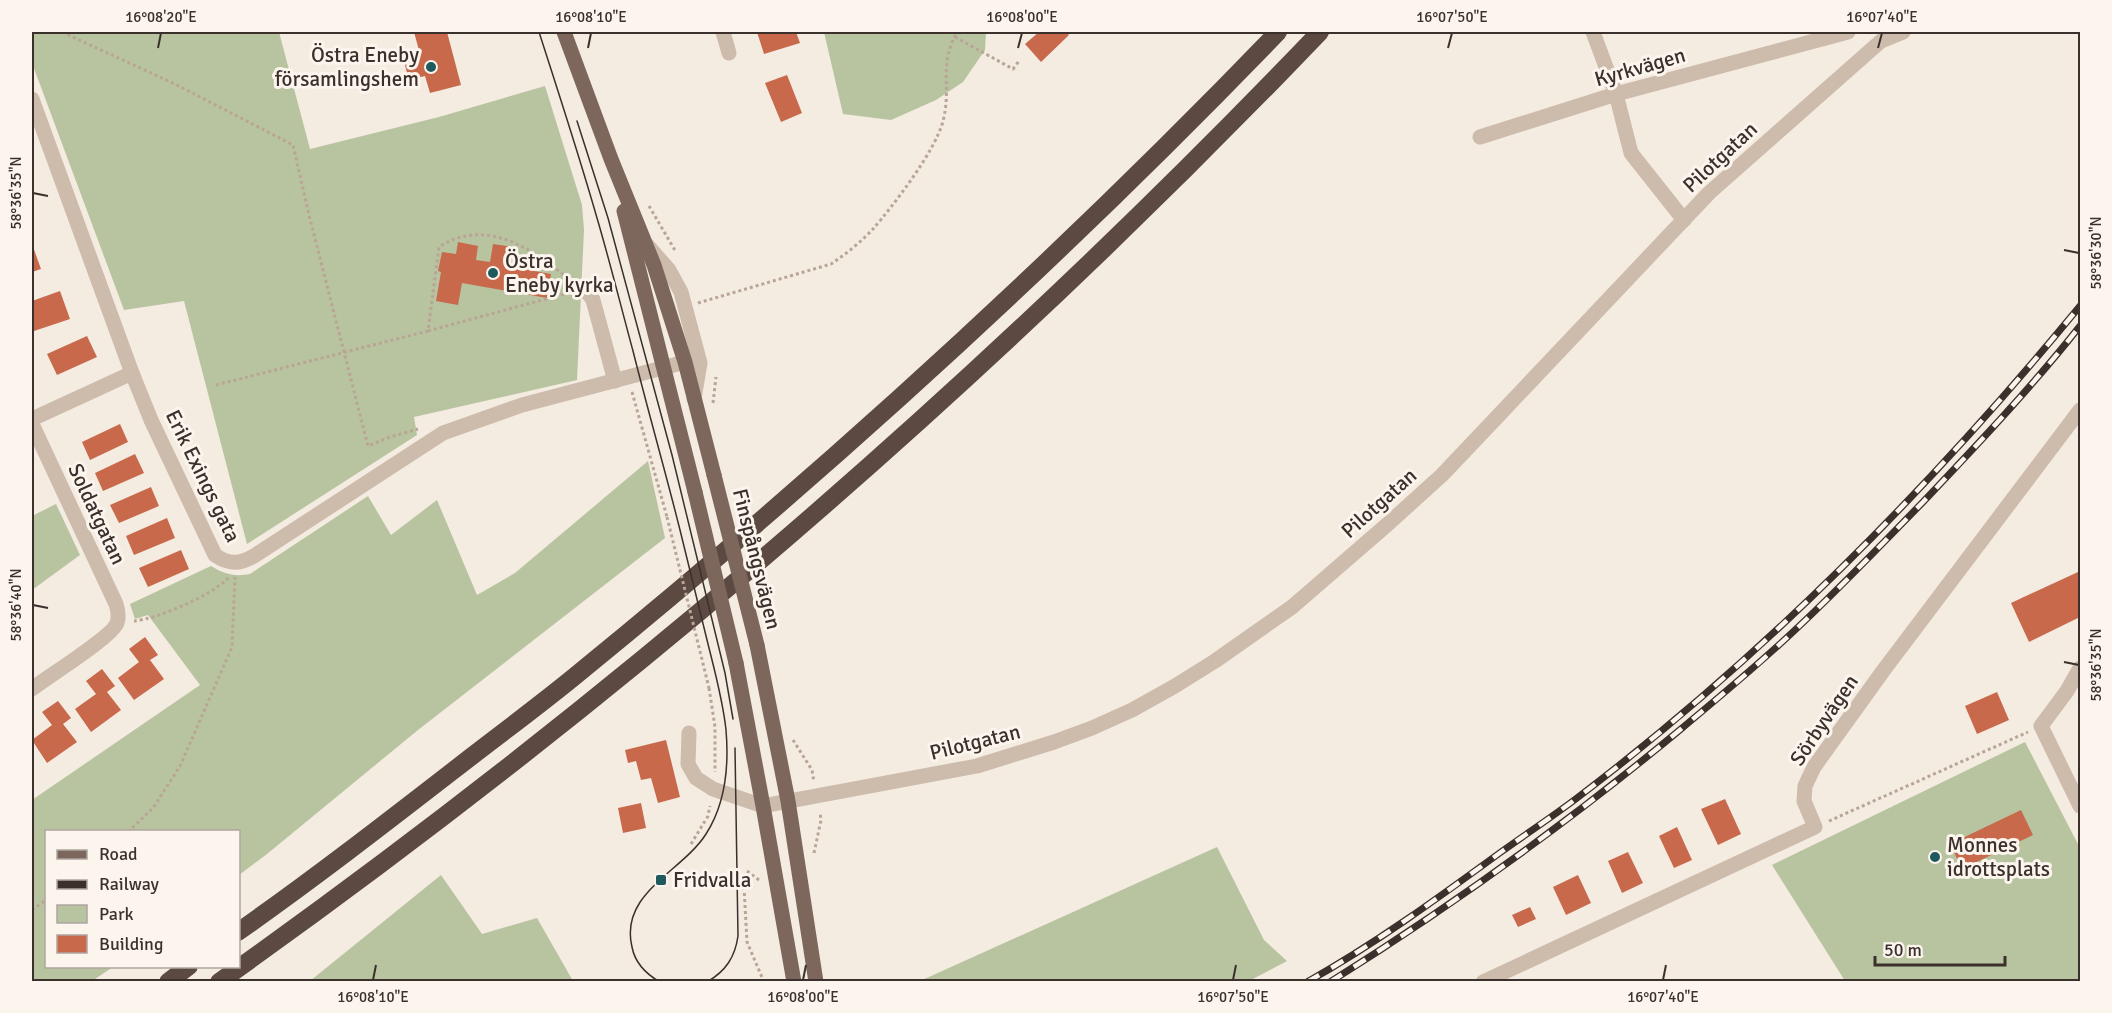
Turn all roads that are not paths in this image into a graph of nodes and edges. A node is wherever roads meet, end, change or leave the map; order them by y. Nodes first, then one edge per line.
1 (564, 32) edge
2 (723, 32) edge
3 (1278, 32) edge
4 (1320, 32) edge
5 (1593, 32) edge
6 (1848, 32) edge
7 (1903, 32) edge
8 (1879, 36) edge
9 (729, 53) dead end
10 (1616, 94) junction
11 (32, 99) edge
12 (1480, 137) dead end
13 (611, 159) junction
14 (1684, 220) junction
15 (645, 243) junction
16 (582, 290) road end
17 (685, 362) junction
18 (664, 368) junction
19 (132, 373) junction
20 (622, 379) junction
21 (694, 399) junction
22 (2080, 410) edge
23 (32, 419) edge
24 (32, 424) edge
25 (2080, 668) edge
26 (32, 689) edge
27 (2074, 692) edge
28 (689, 733) dead end
29 (788, 801) junction
30 (763, 806) junction
31 (2080, 806) edge
32 (240, 931) edge
33 (240, 966) edge
34 (186, 968) edge
35 (237, 968) edge
36 (168, 981) edge
37 (219, 981) edge
38 (794, 981) edge
39 (816, 981) edge
40 (1483, 981) edge

1 - 13 main road, Finspångsvägen
2 - 9 street
3 - 32 highway
4 - 33 highway
5 - 10 street
6 - 10 street, Kyrkvägen
7 - 8 street, Pilotgatan
8 - 14 street, Pilotgatan
10 - 12 street, Kyrkvägen
10 - 14 street
11 - 19 street, Erik Exings gata
13 - 15 main road, Finspångsvägen
13 - 18 main road, Finspångsvägen
14 - 29 street, Pilotgatan
15 - 17 main road, Finspångsvägen
15 - 21 street
16 - 20 street
17 - 18 street, Erik Exings gata
17 - 21 main road, Finspångsvägen
18 - 20 street, Erik Exings gata
18 - 30 main road, Finspångsvägen, bridge
19 - 20 street, Erik Exings gata
19 - 23 street
21 - 29 main road, Finspångsvägen, bridge
22 - 40 street, Sörbyvägen
24 - 26 street, Soldatgatan
25 - 27 street
27 - 31 street
28 - 30 street
29 - 30 street, Pilotgatan
29 - 39 main road, Finspångsvägen
30 - 38 main road, Finspångsvägen
34 - 36 highway
35 - 37 highway

